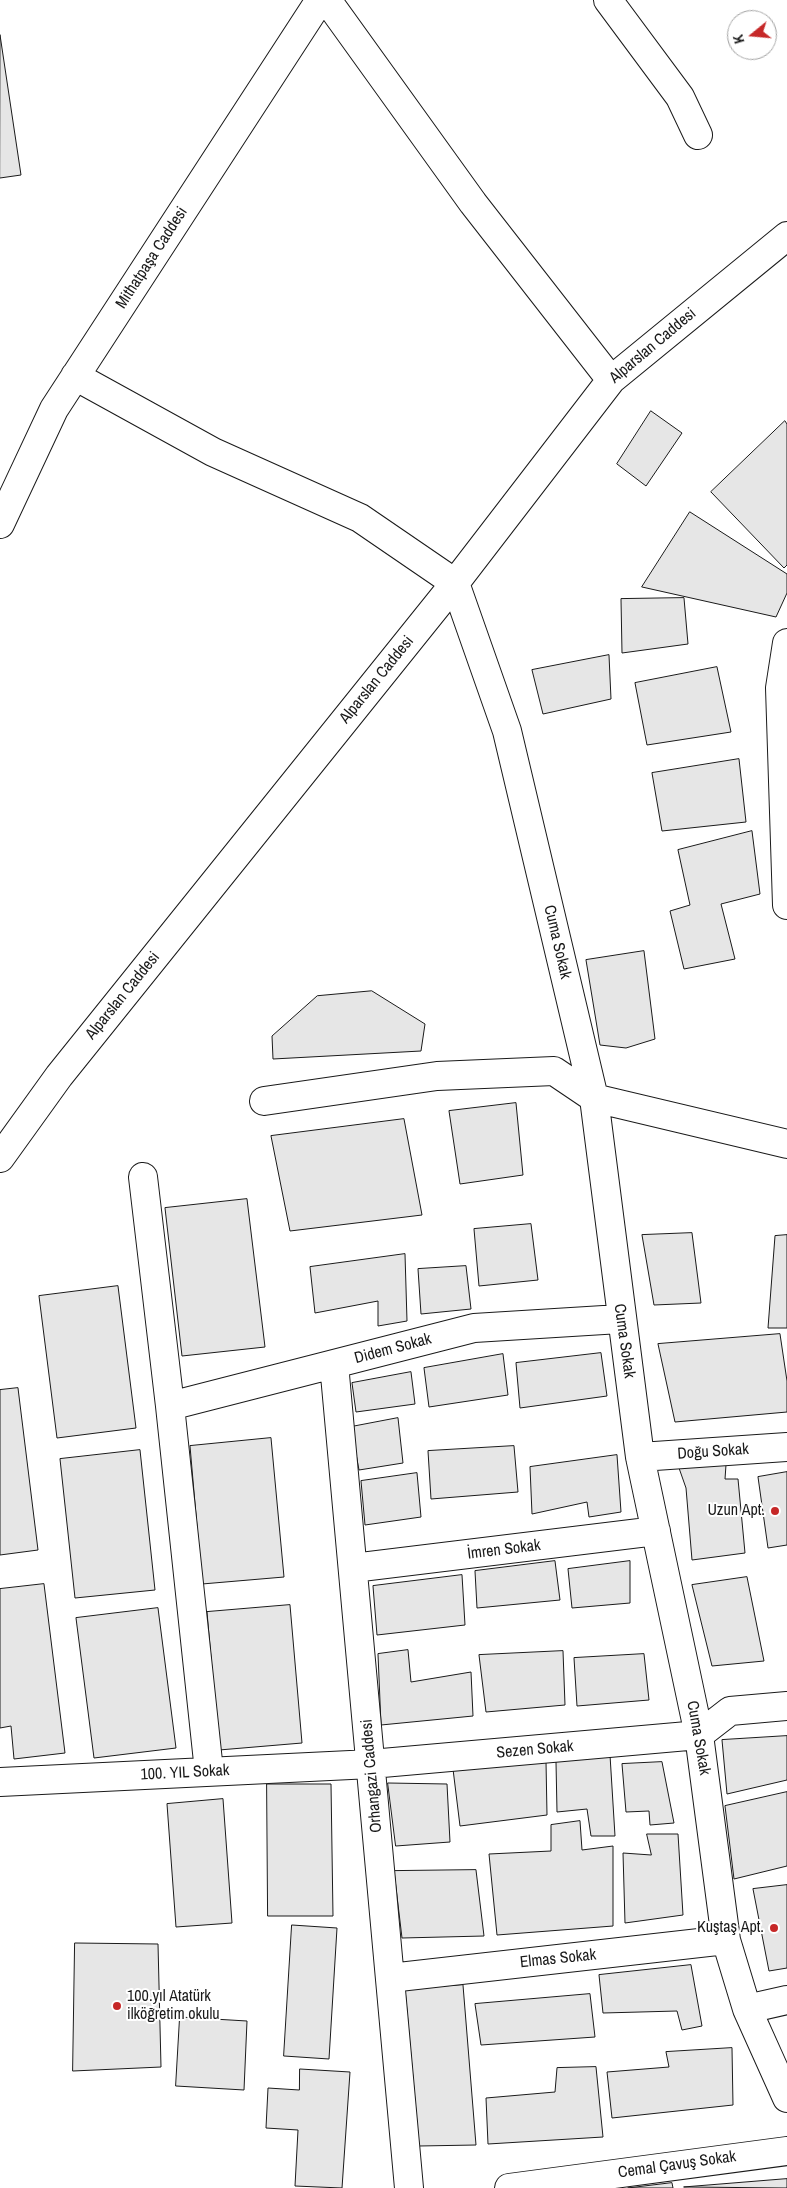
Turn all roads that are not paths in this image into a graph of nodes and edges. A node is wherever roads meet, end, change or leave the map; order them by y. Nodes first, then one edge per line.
1 (320, 0) edge
2 (327, 0) edge
3 (608, 0) edge
4 (698, 136) dead end
5 (787, 236) edge
6 (75, 376) junction
7 (611, 380) junction
8 (0, 524) edge
9 (455, 583) junction
10 (787, 643) edge
11 (784, 688) edge
12 (786, 895) edge
13 (594, 1098) junction
14 (264, 1101) dead end
15 (787, 1144) edge
16 (0, 1158) edge
17 (143, 1176) dead end
18 (620, 1320) junction
19 (334, 1364) junction
20 (170, 1406) junction
21 (787, 1447) edge
22 (640, 1457) junction
23 (656, 1531) junction
24 (353, 1568) junction
25 (787, 1706) edge
26 (700, 1735) junction
27 (371, 1764) junction
28 (209, 1772) junction
29 (0, 1782) edge
30 (726, 1940) junction
31 (390, 1978) junction
32 (787, 2000) edge
33 (747, 2009) junction
34 (787, 2098) edge
35 (787, 2151) edge
36 (408, 2188) edge
37 (508, 2188) edge

1 - 6 street, Mithatpaşa Caddesi
2 - 7 street
3 - 4 street
5 - 7 street, Alparslan Caddesi
6 - 8 street, Mithatpaşa Caddesi
6 - 9 street
7 - 9 street, Alparslan Caddesi
9 - 13 street, Cuma Sokak
9 - 16 street, Alparslan Caddesi
10 - 11 street
11 - 12 street
13 - 14 street
13 - 15 street
13 - 18 street, Cuma Sokak
17 - 20 street
18 - 19 street, Didem Sokak
18 - 22 street, Cuma Sokak
19 - 20 street, Didem Sokak
19 - 24 street, Orhangazi Caddesi
20 - 28 street
21 - 22 street, Doğu Sokak
22 - 23 street, Cuma Sokak
23 - 24 street, İmren Sokak
23 - 26 street, Cuma Sokak
24 - 27 street, Orhangazi Caddesi
25 - 26 street
26 - 27 street, Sezen Sokak
26 - 30 street, Cuma Sokak
27 - 28 street, 100. YIL Sokak
27 - 31 street, Orhangazi Caddesi
28 - 29 street, 100. YIL Sokak
30 - 31 street, Elmas Sokak
30 - 33 street, Cuma Sokak
31 - 36 street, Orhangazi Caddesi
32 - 33 street
33 - 34 street, Cuma Sokak
35 - 37 street, Cemal Çavuş Sokak

